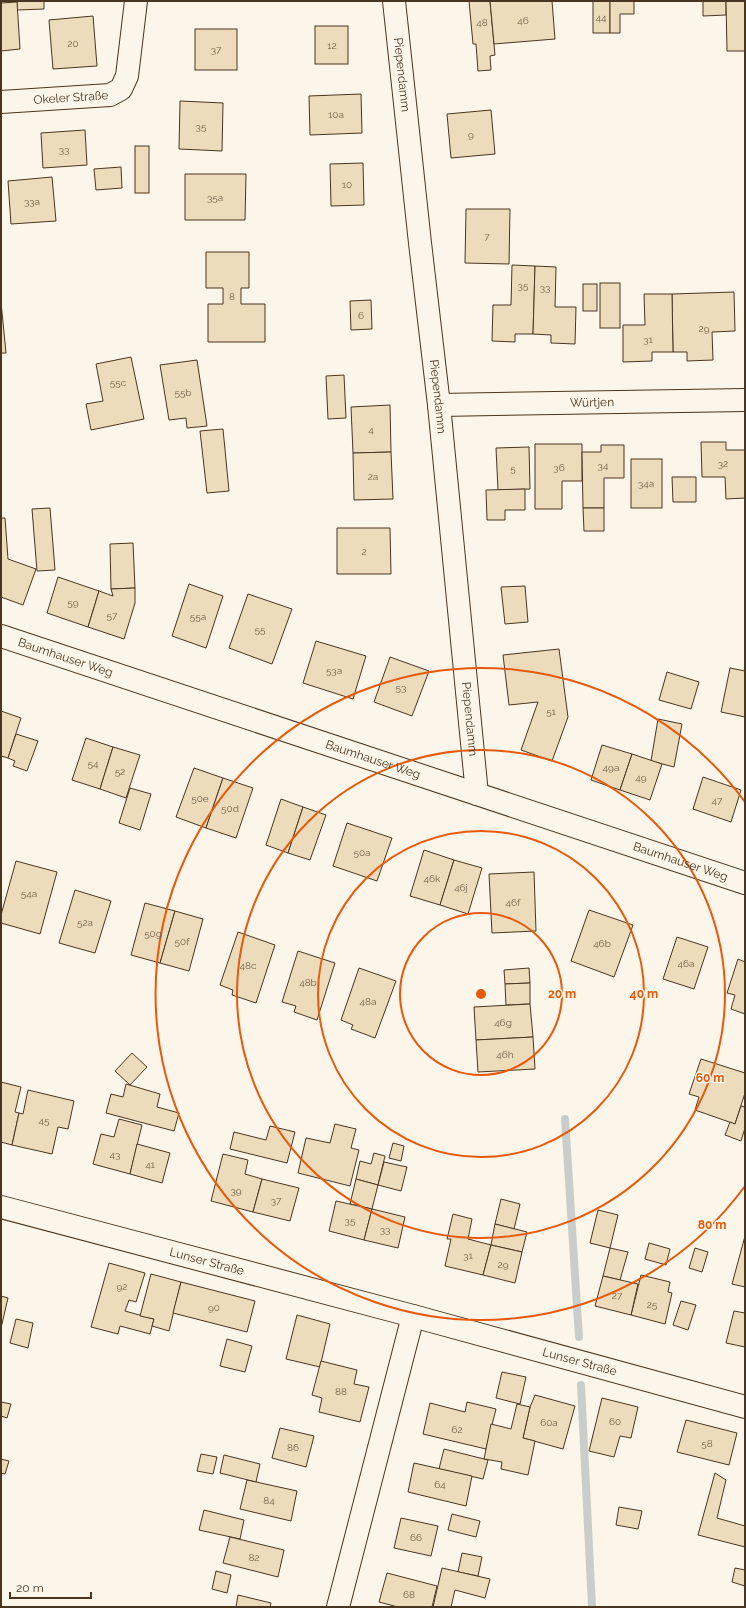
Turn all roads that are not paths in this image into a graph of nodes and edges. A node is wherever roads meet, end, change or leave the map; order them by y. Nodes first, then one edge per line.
1 (136, 1) edge
2 (394, 1) edge
3 (1, 102) edge
4 (745, 400) edge
5 (439, 405) junction
6 (1, 636) edge
7 (477, 794) junction
8 (745, 882) edge
9 (1, 1207) edge
10 (414, 1316) junction
11 (745, 1407) edge
12 (338, 1607) edge

1 - 3 street, Okeler Straße
2 - 5 street, Piependamm
4 - 5 street, Würtjen
5 - 7 street, Piependamm
6 - 7 street, Baumhauser Weg
7 - 8 street, Baumhauser Weg
9 - 10 street, Lunser Straße
10 - 11 street, Lunser Straße
10 - 12 street

